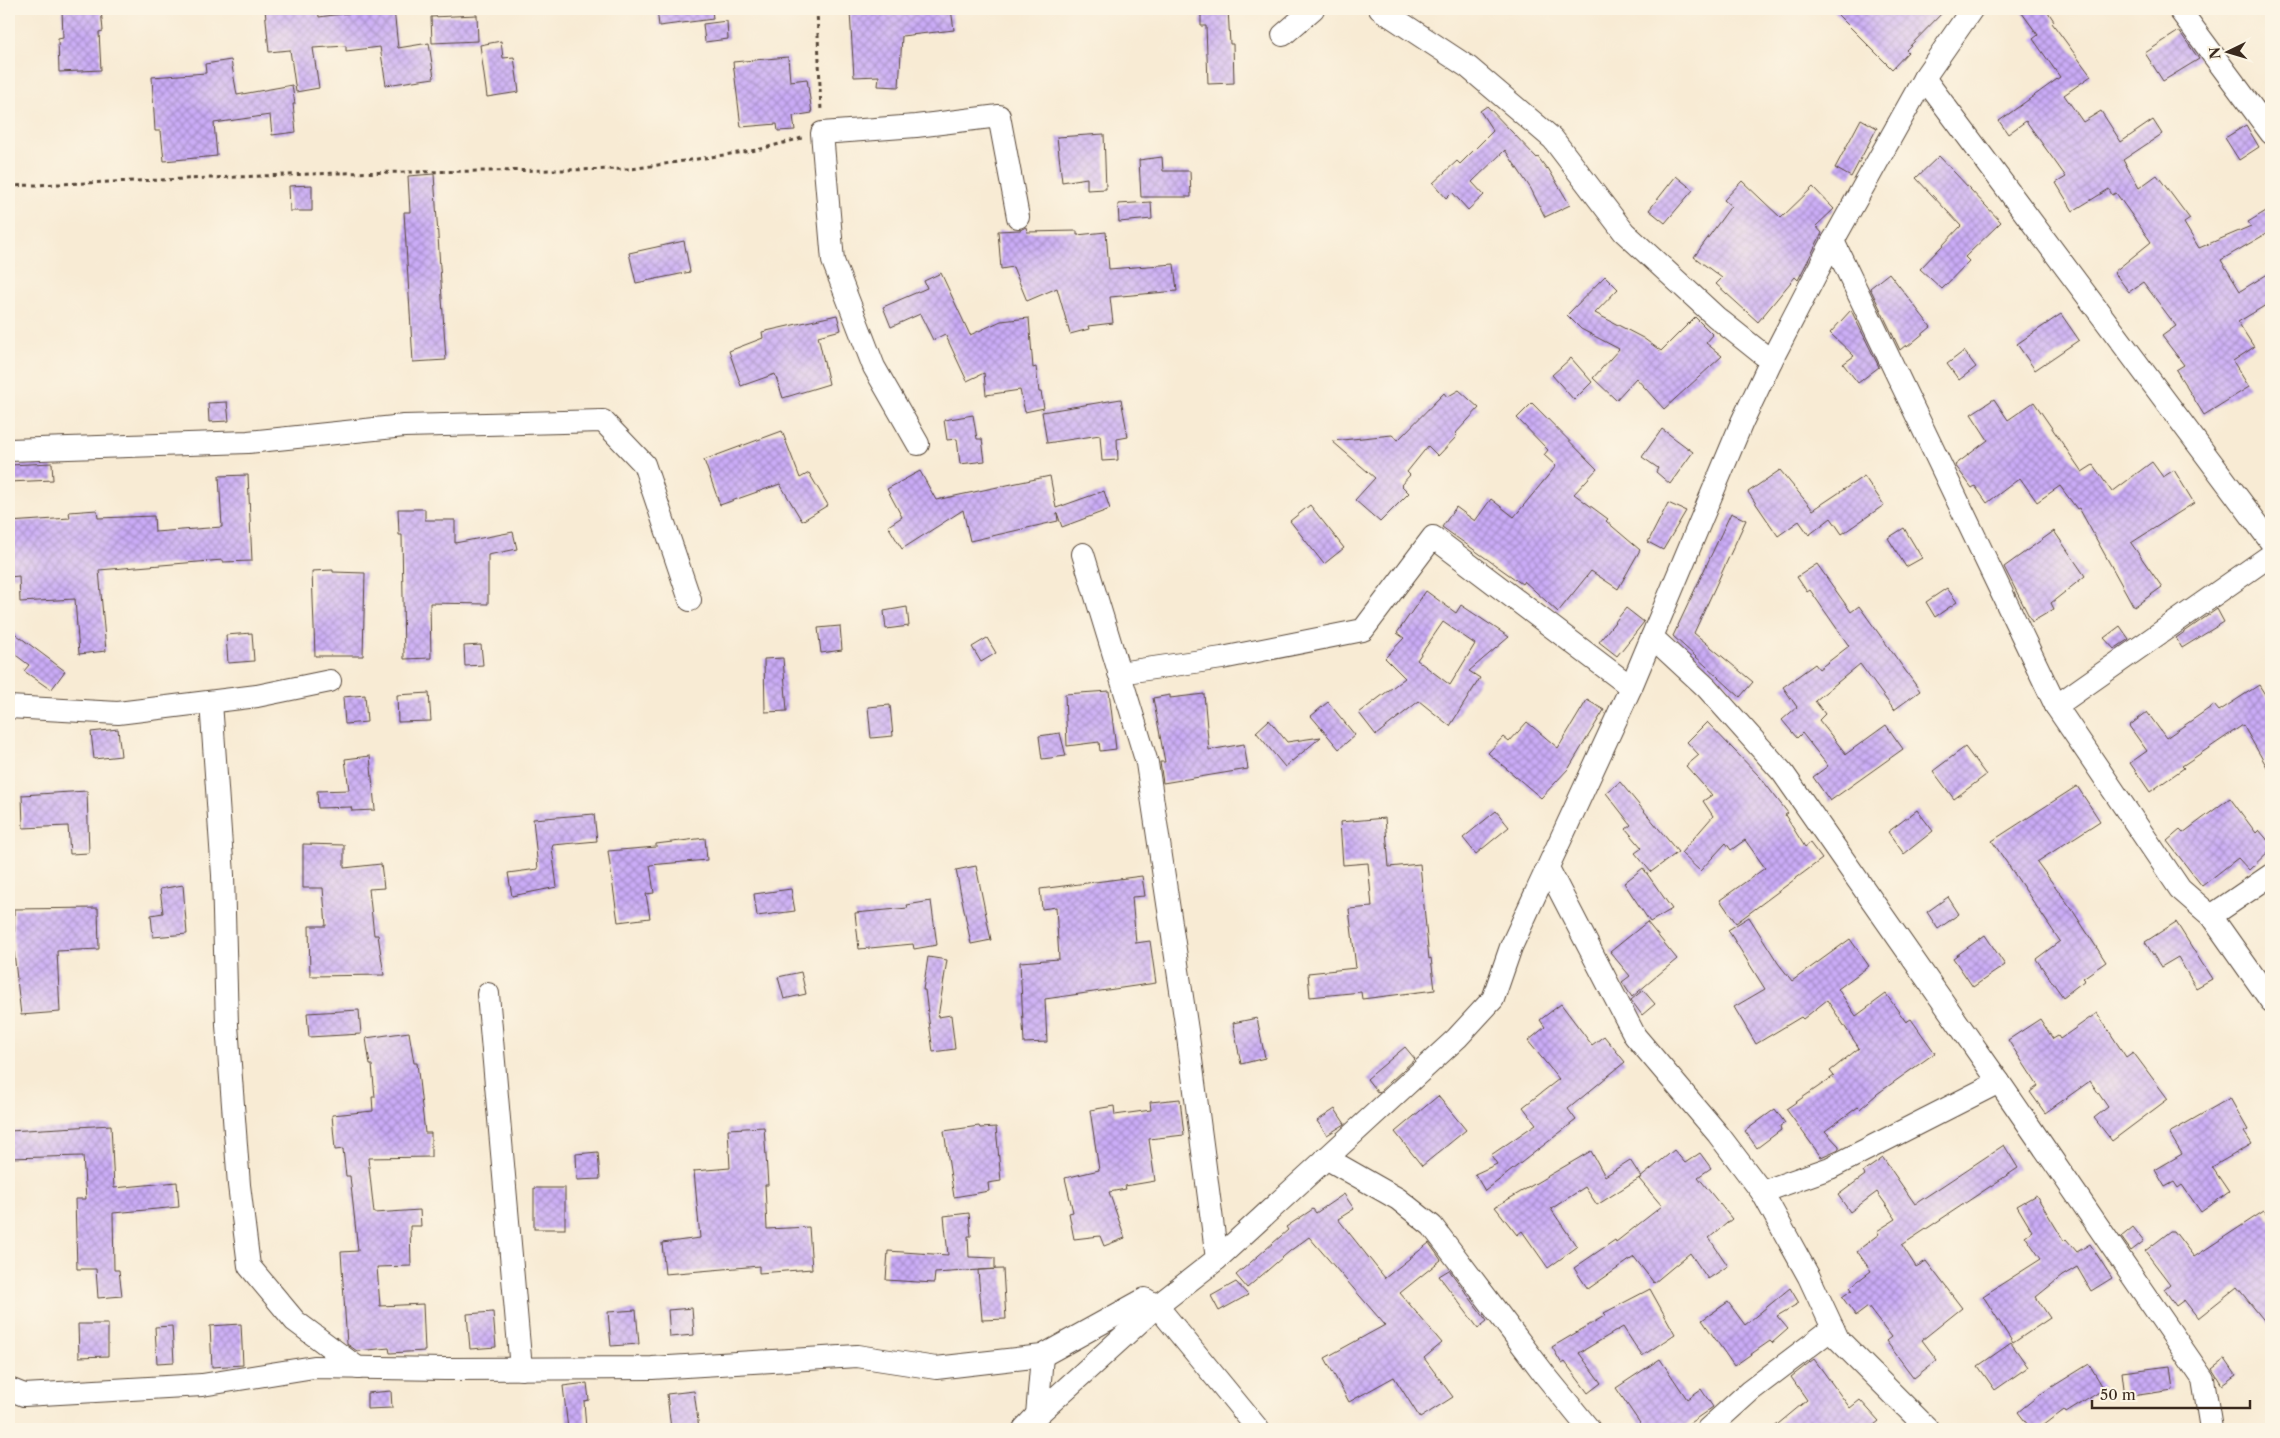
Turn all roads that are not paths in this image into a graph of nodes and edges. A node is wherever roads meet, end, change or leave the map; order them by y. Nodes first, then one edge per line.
1 (1314, 9) edge
2 (1380, 9) edge
3 (1972, 9) edge
4 (2179, 9) edge
5 (1283, 35) dead end
6 (1924, 78) junction
7 (2271, 133) edge
8 (1018, 217) dead end
9 (1833, 241) junction
10 (1771, 361) junction
11 (918, 444) dead end
12 (9, 450) edge
13 (2271, 542) edge
14 (1083, 554) dead end
15 (2271, 555) edge
16 (690, 600) dead end
17 (1652, 637) junction
18 (1119, 672) junction
19 (330, 680) dead end
20 (1631, 687) junction
21 (211, 702) junction
22 (2056, 706) junction
23 (9, 707) edge
24 (1548, 868) junction
25 (2271, 875) edge
26 (2212, 916) junction
27 (488, 994) dead end
28 (2271, 1001) edge
29 (1999, 1082) junction
30 (1326, 1158) junction
31 (1762, 1192) junction
32 (1217, 1259) junction
33 (1157, 1306) junction
34 (1833, 1328) junction
35 (1042, 1356) junction
36 (358, 1368) junction
37 (521, 1369) junction
38 (9, 1389) edge
39 (1030, 1422) edge
40 (1258, 1429) edge
41 (1589, 1429) edge
42 (1708, 1429) edge
43 (1928, 1429) edge
44 (2211, 1429) edge

1 - 5 street
2 - 10 street
3 - 6 street
4 - 7 street
6 - 9 street
6 - 13 street
8 - 11 street
9 - 10 street
9 - 22 street
10 - 17 street
12 - 16 street
14 - 18 street
15 - 22 street
17 - 20 street
17 - 29 street
18 - 20 street
18 - 32 street
19 - 21 street
20 - 24 street
21 - 23 street
21 - 36 street
22 - 26 street
24 - 30 street
24 - 31 street
25 - 26 street
26 - 28 street
27 - 37 street
29 - 31 street
29 - 44 street
30 - 32 street
30 - 41 street
31 - 34 street
32 - 33 street
33 - 35 street
33 - 39 street
33 - 40 street
34 - 42 street
34 - 43 street
35 - 37 street
35 - 39 street
36 - 37 street
36 - 38 street

